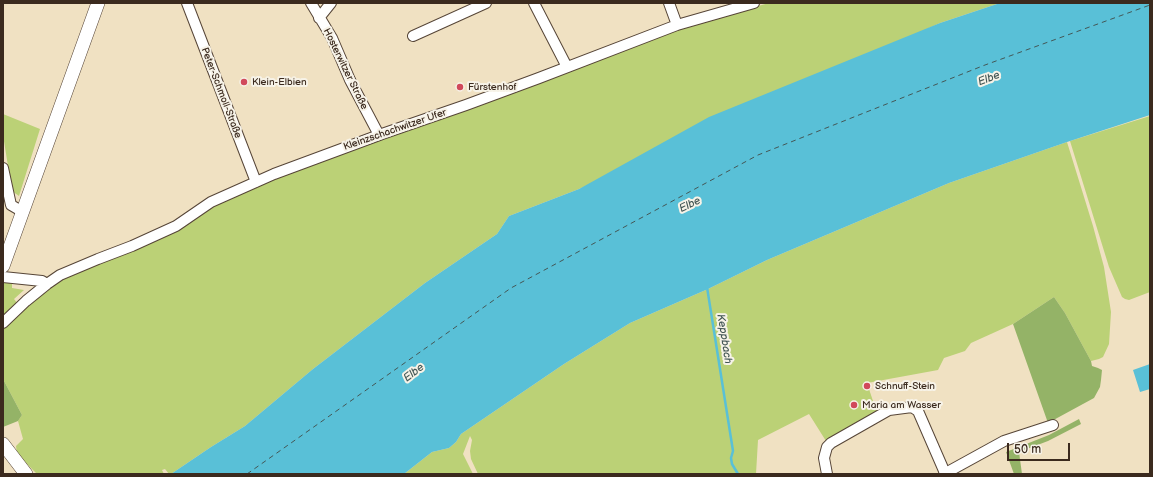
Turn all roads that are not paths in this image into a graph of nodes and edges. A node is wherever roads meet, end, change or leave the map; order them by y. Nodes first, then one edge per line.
1 (98, 3) edge
2 (187, 3) edge
3 (311, 3) edge
4 (331, 3) edge
5 (486, 3) edge
6 (534, 3) edge
7 (669, 3) edge
8 (754, 3) edge
9 (319, 18) junction
10 (676, 25) junction
11 (413, 36) dead end
12 (567, 67) junction
13 (379, 135) junction
14 (3, 168) edge
15 (256, 182) junction
16 (23, 212) junction
17 (3, 266) edge
18 (3, 277) edge
19 (47, 284) junction
20 (3, 323) edge
21 (1053, 425) dead end
22 (3, 444) edge
23 (26, 474) edge
24 (827, 474) edge
25 (945, 474) edge

1 - 16 street
2 - 15 street, Peter-Schmoll-Straße
3 - 9 street, Hosterwitzer Straße
4 - 9 street
5 - 11 street
6 - 12 street
7 - 10 street
8 - 10 street, Kleinzschachwitzer Ufer
9 - 13 street, Hosterwitzer Straße
10 - 12 street, Kleinzschachwitzer Ufer
12 - 13 street, Kleinzschachwitzer Ufer
13 - 15 street, Kleinzschachwitzer Ufer
14 - 16 street
15 - 19 street, Kleinzschachwitzer Ufer
16 - 17 street
18 - 19 street
19 - 20 street, Kleinzschachwitzer Ufer
21 - 25 street
22 - 23 street
24 - 25 street

